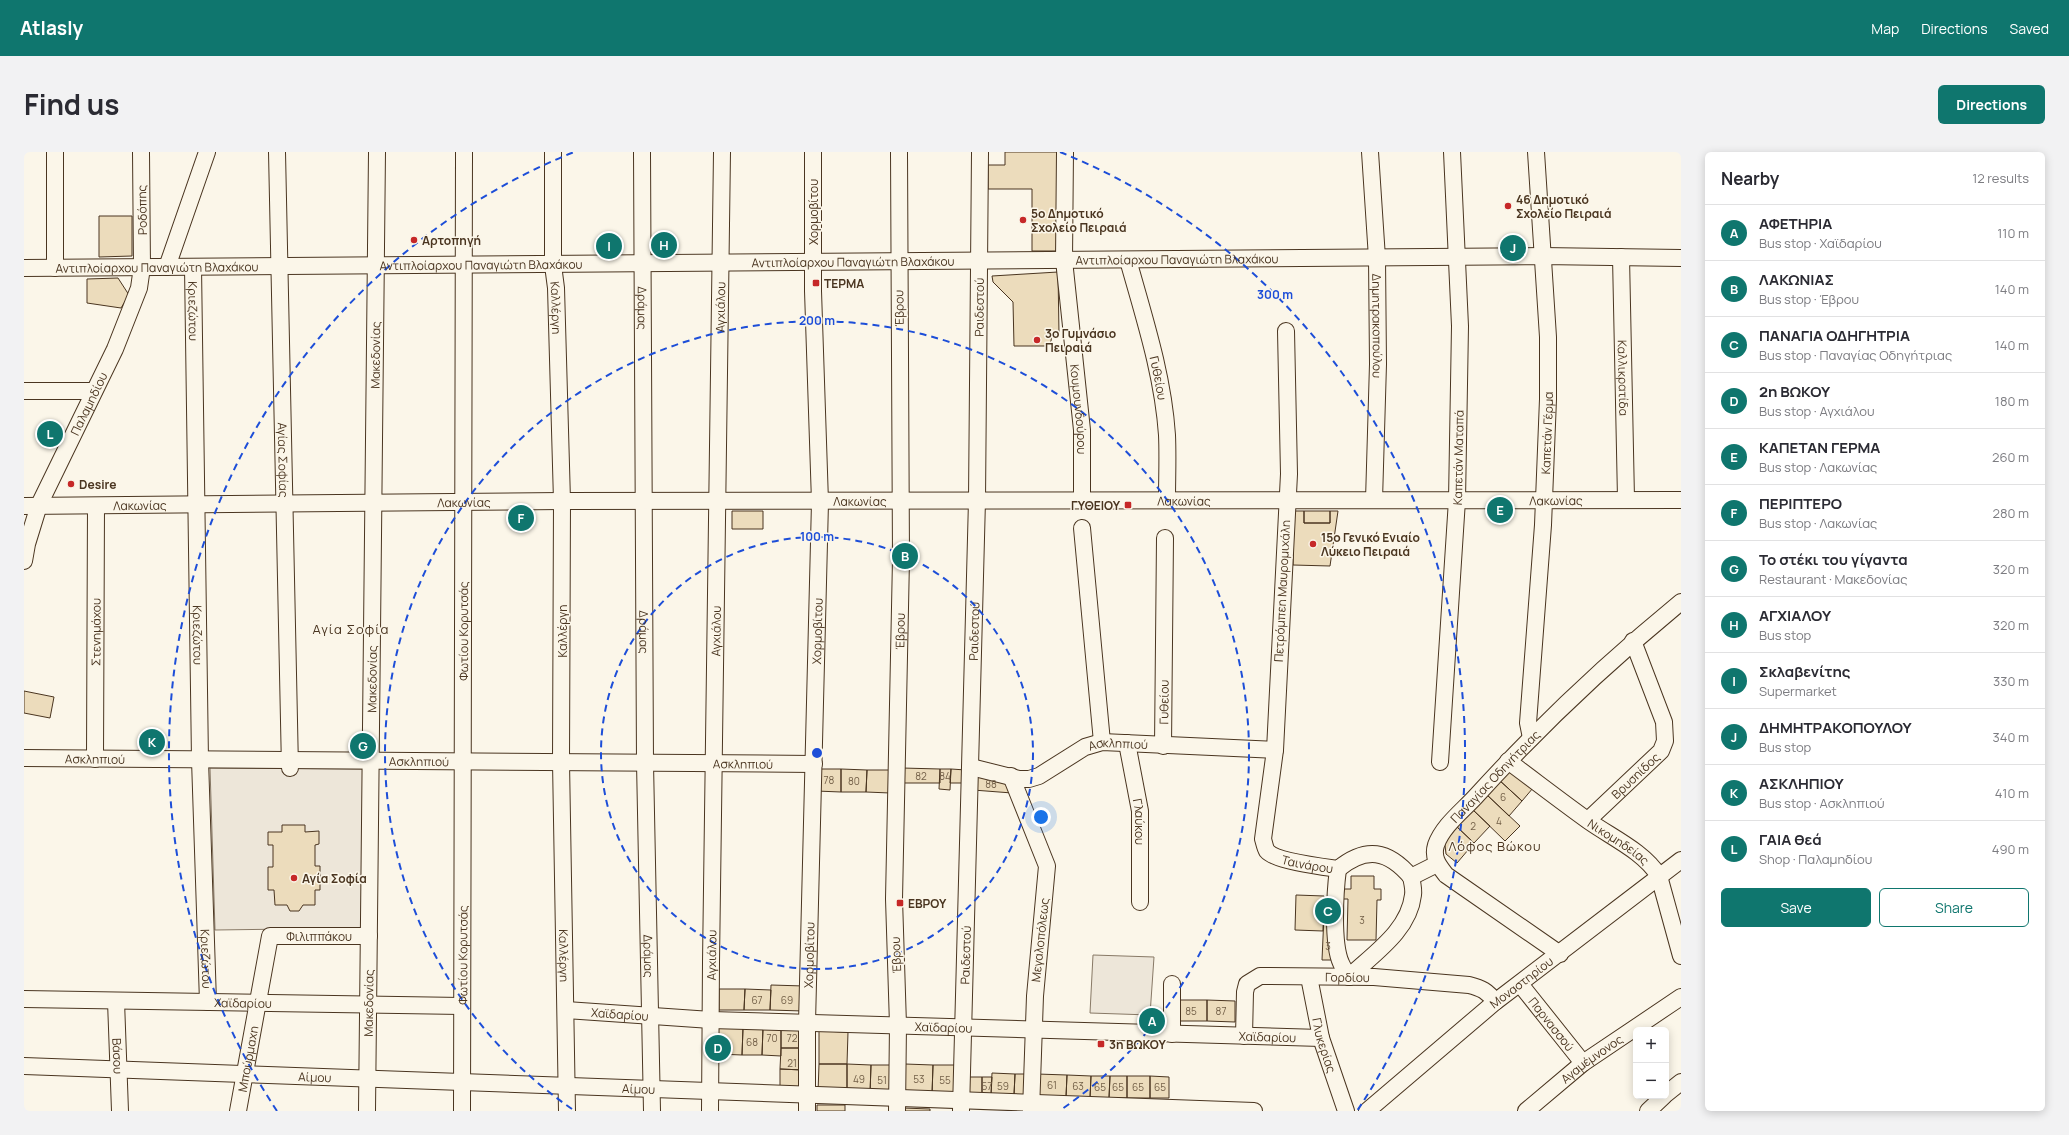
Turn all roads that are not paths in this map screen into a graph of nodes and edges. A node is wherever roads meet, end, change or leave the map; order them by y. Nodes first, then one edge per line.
1 (55, 152) edge
2 (141, 152) edge
3 (207, 152) edge
4 (278, 152) edge
5 (377, 152) edge
6 (464, 152) edge
7 (553, 152) edge
8 (642, 152) edge
9 (722, 152) edge
10 (813, 152) edge
11 (899, 152) edge
12 (980, 152) edge
13 (1065, 152) edge
14 (1370, 152) edge
15 (1452, 152) edge
16 (1536, 152) edge
17 (1542, 256) junction
18 (1457, 257) junction
19 (1621, 257) junction
20 (1377, 258) junction
21 (1681, 258) edge
22 (1064, 260) junction
23 (1128, 260) junction
24 (979, 261) junction
25 (813, 262) junction
26 (899, 262) junction
27 (643, 263) junction
28 (721, 263) junction
29 (553, 265) junction
30 (280, 266) junction
31 (376, 266) junction
32 (463, 266) junction
33 (142, 267) junction
34 (166, 267) junction
35 (193, 267) junction
36 (24, 268) edge
37 (55, 268) junction
38 (1286, 331) dead end
39 (24, 391) edge
40 (94, 391) junction
41 (1544, 498) junction
42 (1626, 499) junction
43 (977, 500) junction
44 (1082, 500) junction
45 (1167, 500) junction
46 (1287, 500) junction
47 (1374, 500) junction
48 (1457, 500) junction
49 (1681, 500) edge
50 (562, 501) junction
51 (645, 501) junction
52 (718, 501) junction
53 (901, 501) junction
54 (820, 502) junction
55 (373, 503) junction
56 (463, 503) junction
57 (284, 504) junction
58 (196, 505) junction
59 (32, 506) edge
60 (96, 506) junction
61 (1082, 528) dead end
62 (1165, 538) dead end
63 (24, 561) edge
64 (1681, 602) edge
65 (1633, 641) junction
66 (1531, 738) junction
67 (1102, 742) junction
68 (1127, 743) junction
69 (1163, 746) junction
70 (1275, 750) junction
71 (24, 758) edge
72 (95, 759) junction
73 (200, 760) junction
74 (370, 761) junction
75 (462, 761) junction
76 (1508, 761) junction
77 (561, 762) junction
78 (645, 762) junction
79 (1440, 762) dead end
80 (290, 764) junction
81 (714, 764) junction
82 (814, 764) junction
83 (971, 767) junction
84 (1011, 776) junction
85 (1588, 820) junction
86 (1266, 851) joint
87 (1681, 860) edge
88 (1437, 864) junction
89 (1338, 869) junction
90 (1659, 876) junction
91 (1411, 877) junction
92 (1140, 902) dead end
93 (270, 936) joint
94 (368, 936) junction
95 (1560, 954) junction
96 (1681, 956) edge
97 (1309, 977) junction
98 (1349, 977) junction
99 (1172, 984) dead end
100 (1520, 984) junction
101 (1681, 997) edge
102 (24, 999) edge
103 (116, 1001) junction
104 (208, 1002) junction
105 (1495, 1002) junction
106 (256, 1003) junction
107 (368, 1005) junction
108 (462, 1006) junction
109 (566, 1010) junction
110 (650, 1016) junction
111 (710, 1020) junction
112 (807, 1023) junction
113 (898, 1025) junction
114 (963, 1027) junction
115 (1034, 1029) junction
116 (1172, 1034) junction
117 (1244, 1036) junction
118 (1321, 1038) junction
119 (1583, 1063) junction
120 (24, 1066) edge
121 (118, 1070) junction
122 (243, 1074) junction
123 (367, 1079) junction
124 (462, 1082) junction
125 (1681, 1082) edge
126 (566, 1086) junction
127 (652, 1089) junction
128 (710, 1091) junction
129 (808, 1095) junction
130 (1661, 1103) edge
131 (897, 1104) edge
132 (961, 1106) edge
133 (1031, 1107) edge
134 (120, 1111) edge
135 (238, 1111) edge
136 (367, 1111) edge
137 (462, 1111) edge
138 (567, 1111) edge
139 (652, 1111) edge
140 (710, 1111) edge
141 (807, 1111) edge
142 (1254, 1111) edge
143 (1346, 1111) edge
144 (1367, 1111) edge
145 (1526, 1111) edge

1 - 37 street
2 - 33 street, Ροδόπης
3 - 34 street
4 - 30 street, Αγίας Σοφίας
5 - 31 street, Μακεδονίας
6 - 32 street, Φωτίου Κορυτσάς
7 - 29 street, Καλλέργη
8 - 27 street, Δράμας
9 - 28 street, Αγχιάλου
10 - 25 street, Χορμοβίτου
11 - 26 street, Έβρου
12 - 24 street, Ραιδεστού
13 - 22 street, Κουμουνδούρου
14 - 20 street, Δημητρακοπούλου
15 - 18 street, Καπετάν Ματαπά
16 - 17 street, Καπετάν Γέρμα
17 - 18 street, Αντιπλοίαρχου Παναγιώτη Βλαχάκου
17 - 19 street, Αντιπλοίαρχου Παναγιώτη Βλαχάκου
17 - 41 street, Καπετάν Γέρμα
18 - 20 street, Αντιπλοίαρχου Παναγιώτη Βλαχάκου
18 - 48 street, Καπετάν Ματαπά
19 - 21 street, Αντιπλοίαρχου Παναγιώτη Βλαχάκου
19 - 42 street, Καλλικρατίδα
20 - 23 street, Αντιπλοίαρχου Παναγιώτη Βλαχάκου
20 - 47 street, Δημητρακοπούλου
22 - 23 street, Αντιπλοίαρχου Παναγιώτη Βλαχάκου
22 - 24 street, Αντιπλοίαρχου Παναγιώτη Βλαχάκου
22 - 44 street, Κουμουνδούρου
23 - 45 street, Γυθείου
24 - 26 street, Αντιπλοίαρχου Παναγιώτη Βλαχάκου
24 - 43 street, Ραιδεστού
25 - 26 street, Αντιπλοίαρχου Παναγιώτη Βλαχάκου
25 - 28 street, Αντιπλοίαρχου Παναγιώτη Βλαχάκου
25 - 54 street, Χορμοβίτου
26 - 53 street, Έβρου
27 - 28 street, Αντιπλοίαρχου Παναγιώτη Βλαχάκου
27 - 29 street, Αντιπλοίαρχου Παναγιώτη Βλαχάκου
27 - 51 street, Δράμας
28 - 52 street, Αγχιάλου
29 - 32 street, Αντιπλοίαρχου Παναγιώτη Βλαχάκου
29 - 50 street, Καλλέργη
30 - 31 street, Αντιπλοίαρχου Παναγιώτη Βλαχάκου
30 - 35 street, Αντιπλοίαρχου Παναγιώτη Βλαχάκου
30 - 57 street, Αγίας Σοφίας
31 - 32 street, Αντιπλοίαρχου Παναγιώτη Βλαχάκου
31 - 55 street, Μακεδονίας
32 - 56 street, Φωτίου Κορυτσάς
33 - 34 street, Αντιπλοίαρχου Παναγιώτη Βλαχάκου
33 - 37 street, Αντιπλοίαρχου Παναγιώτη Βλαχάκου
33 - 40 street, Παλαμηδίου
34 - 35 street, Αντιπλοίαρχου Παναγιώτη Βλαχάκου
35 - 58 street, Κριεζώτου
36 - 37 street, Αντιπλοίαρχου Παναγιώτη Βλαχάκου
38 - 46 street, Πετρόμπεη Μαυρομιχάλη
39 - 40 street
40 - 59 street, Παλαμηδίου
41 - 42 street, Λακωνίας
41 - 48 street, Λακωνίας
41 - 66 street, Καπετάν Γέρμα
42 - 49 street, Λακωνίας
43 - 44 street, Λακωνίας
43 - 53 street, Λακωνίας
43 - 83 street, Ραιδεστού
44 - 45 street, Λακωνίας
45 - 46 street, Λακωνίας
46 - 47 street, Λακωνίας
46 - 70 street, Πετρόμπεη Μαυρομιχάλη
47 - 48 street, Λακωνίας
48 - 79 street, Καπετάν Ματαπά
50 - 51 street, Λακωνίας
50 - 56 street, Λακωνίας
50 - 77 street, Καλλέργη
51 - 52 street, Λακωνίας
51 - 78 street, Δράμας
52 - 54 street, Λακωνίας
52 - 81 street, Αγχιάλου
53 - 54 street, Λακωνίας
53 - 113 street, Έβρου
54 - 82 street, Χορμοβίτου
55 - 56 street, Λακωνίας
55 - 57 street, Λακωνίας
55 - 74 street, Μακεδονίας
56 - 75 street, Φωτίου Κορυτσάς
57 - 58 street, Λακωνίας
57 - 80 street, Αγίας Σοφίας
58 - 60 street, Λακωνίας
58 - 73 street, Κριεζώτου
59 - 60 street, Λακωνίας
59 - 63 street, Παλαμηδίου
60 - 72 street, Στενημάχου
61 - 67 street
62 - 69 street, Γυθείου
64 - 65 street, Παναγίας Οδηγήτριας
65 - 66 street, Παναγίας Οδηγήτριας
65 - 85 street, Βρυσηίδος
66 - 76 street, Παναγίας Οδηγήτριας
67 - 68 street, Ασκληπιού
67 - 84 street, Ασκληπιού
68 - 69 street, Ασκληπιού
68 - 92 street, Γλαύκου
69 - 70 street, Ασκληπιού
70 - 86 street, Πετρόμπεη Μαυρομιχάλη
71 - 72 street, Ασκληπιού
72 - 73 street, Ασκληπιού
73 - 80 street, Ασκληπιού
73 - 104 street, Κριεζώτου
74 - 75 street, Ασκληπιού
74 - 80 street, Ασκληπιού
74 - 94 street, Μακεδονίας
75 - 77 street, Ασκληπιού
75 - 108 street, Φωτίου Κορυτσάς
76 - 85 street, Νικομηδείας
76 - 88 street, Παναγίας Οδηγήτριας
77 - 78 street, Ασκληπιού
77 - 109 street, Καλλέργη
78 - 81 street, Ασκληπιού
78 - 110 street, Δράμας
81 - 82 street, Ασκληπιού
81 - 111 street, Αγχιάλου
82 - 112 street, Χορμοβίτου
83 - 84 street, Ασκληπιού
83 - 114 street, Ραιδεστού
84 - 115 street, Μεγαλοπόλεως
85 - 90 street, Νικομηδείας
86 - 89 street, Ταινάρου
87 - 90 street, Μοναστηρίου
88 - 91 street
88 - 95 street
89 - 91 street, Ταινάρου
89 - 98 street
90 - 95 street, Μοναστηρίου
90 - 96 street, Νικομηδείας
91 - 98 street
93 - 94 street, Φιλιππάκου
93 - 106 street, Μπούρμαχη
94 - 107 street, Μακεδονίας
95 - 100 street, Μοναστηρίου
97 - 98 street, Γορδίου
97 - 117 street, Γορδίου
97 - 118 street, Γλυκερίας
98 - 105 street, Γορδίου
99 - 116 street
100 - 105 street, Μοναστηρίου
100 - 119 street, Παρνασσού
101 - 119 street, Αγαμέμνονος
102 - 103 street, Χαϊδαρίου
103 - 104 street, Χαϊδαρίου
103 - 121 street, Βάσου
104 - 106 street, Χαϊδαρίου
105 - 144 street, Μοναστηρίου
106 - 107 street, Χαϊδαρίου
106 - 122 street, Μπούρμαχη
107 - 108 street, Χαϊδαρίου
107 - 123 street, Μακεδονίας
108 - 124 street, Φωτίου Κορυτσάς
109 - 110 street, Χαϊδαρίου
109 - 126 street, Καλλέργη
110 - 111 street, Χαϊδαρίου
110 - 127 street, Δράμας
111 - 112 street, Χαϊδαρίου
111 - 128 street, Αγχιάλου
112 - 113 street, Χαϊδαρίου
112 - 129 street, Χορμοβίτου
113 - 114 street, Χαϊδαρίου
113 - 131 street, Έβρου
114 - 115 street, Χαϊδαρίου
114 - 132 street, Ραιδεστού
115 - 116 street, Χαϊδαρίου
115 - 133 street, Μεγαλοπόλεως
116 - 117 street, Χαϊδαρίου
117 - 118 street, Χαϊδαρίου
118 - 143 street, Γλυκερίας
119 - 145 street, Αγαμέμνονος
120 - 121 street, Αίμου
121 - 122 street, Αίμου
121 - 134 street, Βάσου
122 - 123 street, Αίμου
122 - 135 street, Μπούρμαχη
123 - 124 street, Αίμου
123 - 136 street, Μακεδονίας
124 - 126 street, Αίμου
124 - 137 street, Φωτίου Κορυτσάς
125 - 130 street
126 - 127 street, Αίμου
126 - 138 street, Καλλέργη
127 - 128 street, Αίμου
127 - 139 street, Δράμας
128 - 129 street, Αίμου
128 - 140 street, Αγχιάλου
129 - 131 street, Αίμου
129 - 141 street, Χορμοβίτου
131 - 132 street, Αίμου
132 - 133 street, Αίμου
133 - 142 street, Αίμου

